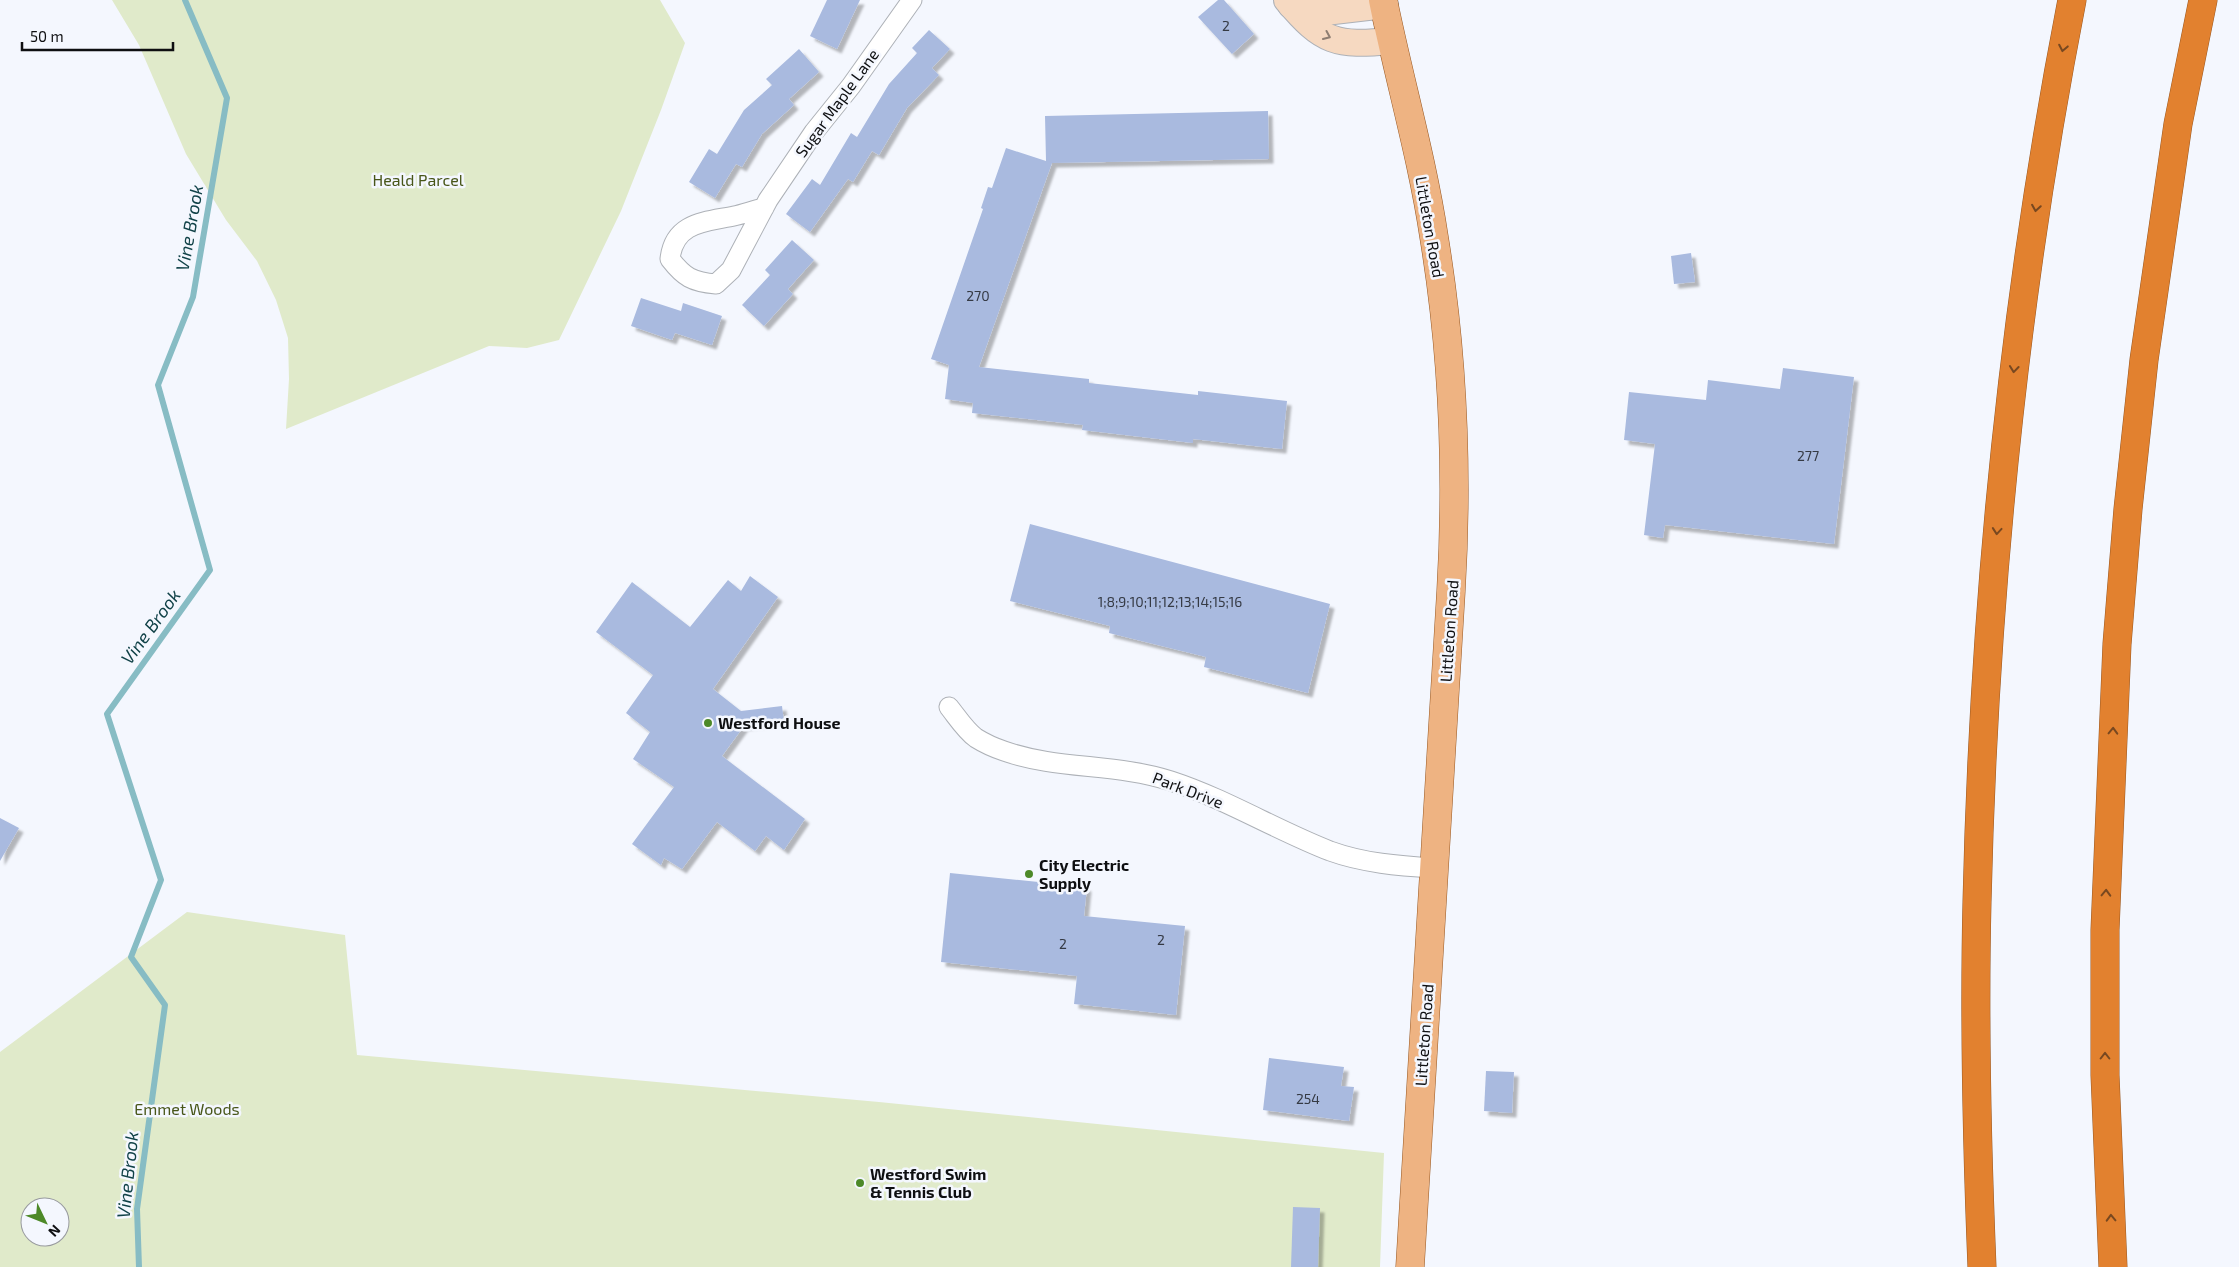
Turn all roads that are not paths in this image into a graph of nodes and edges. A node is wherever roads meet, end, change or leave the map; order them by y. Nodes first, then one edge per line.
1 (912, 0) edge
2 (2072, 0) edge
3 (2203, 0) edge
4 (1289, 2) edge
5 (1384, 3) edge
6 (1392, 41) junction
7 (764, 208) junction
8 (949, 707) dead end
9 (1434, 868) junction
10 (1410, 1267) edge
11 (1982, 1267) edge
12 (2113, 1267) edge

1 - 7 street, Sugar Maple Lane
2 -> 11 highway
12 -> 3 highway
4 - 5 main road
4 -> 6 main road
5 - 6 main road, Littleton Road
6 - 9 main road, Littleton Road
7 - 7 street, Sugar Maple Lane
8 - 9 street, Park Drive
9 - 10 main road, Littleton Road

